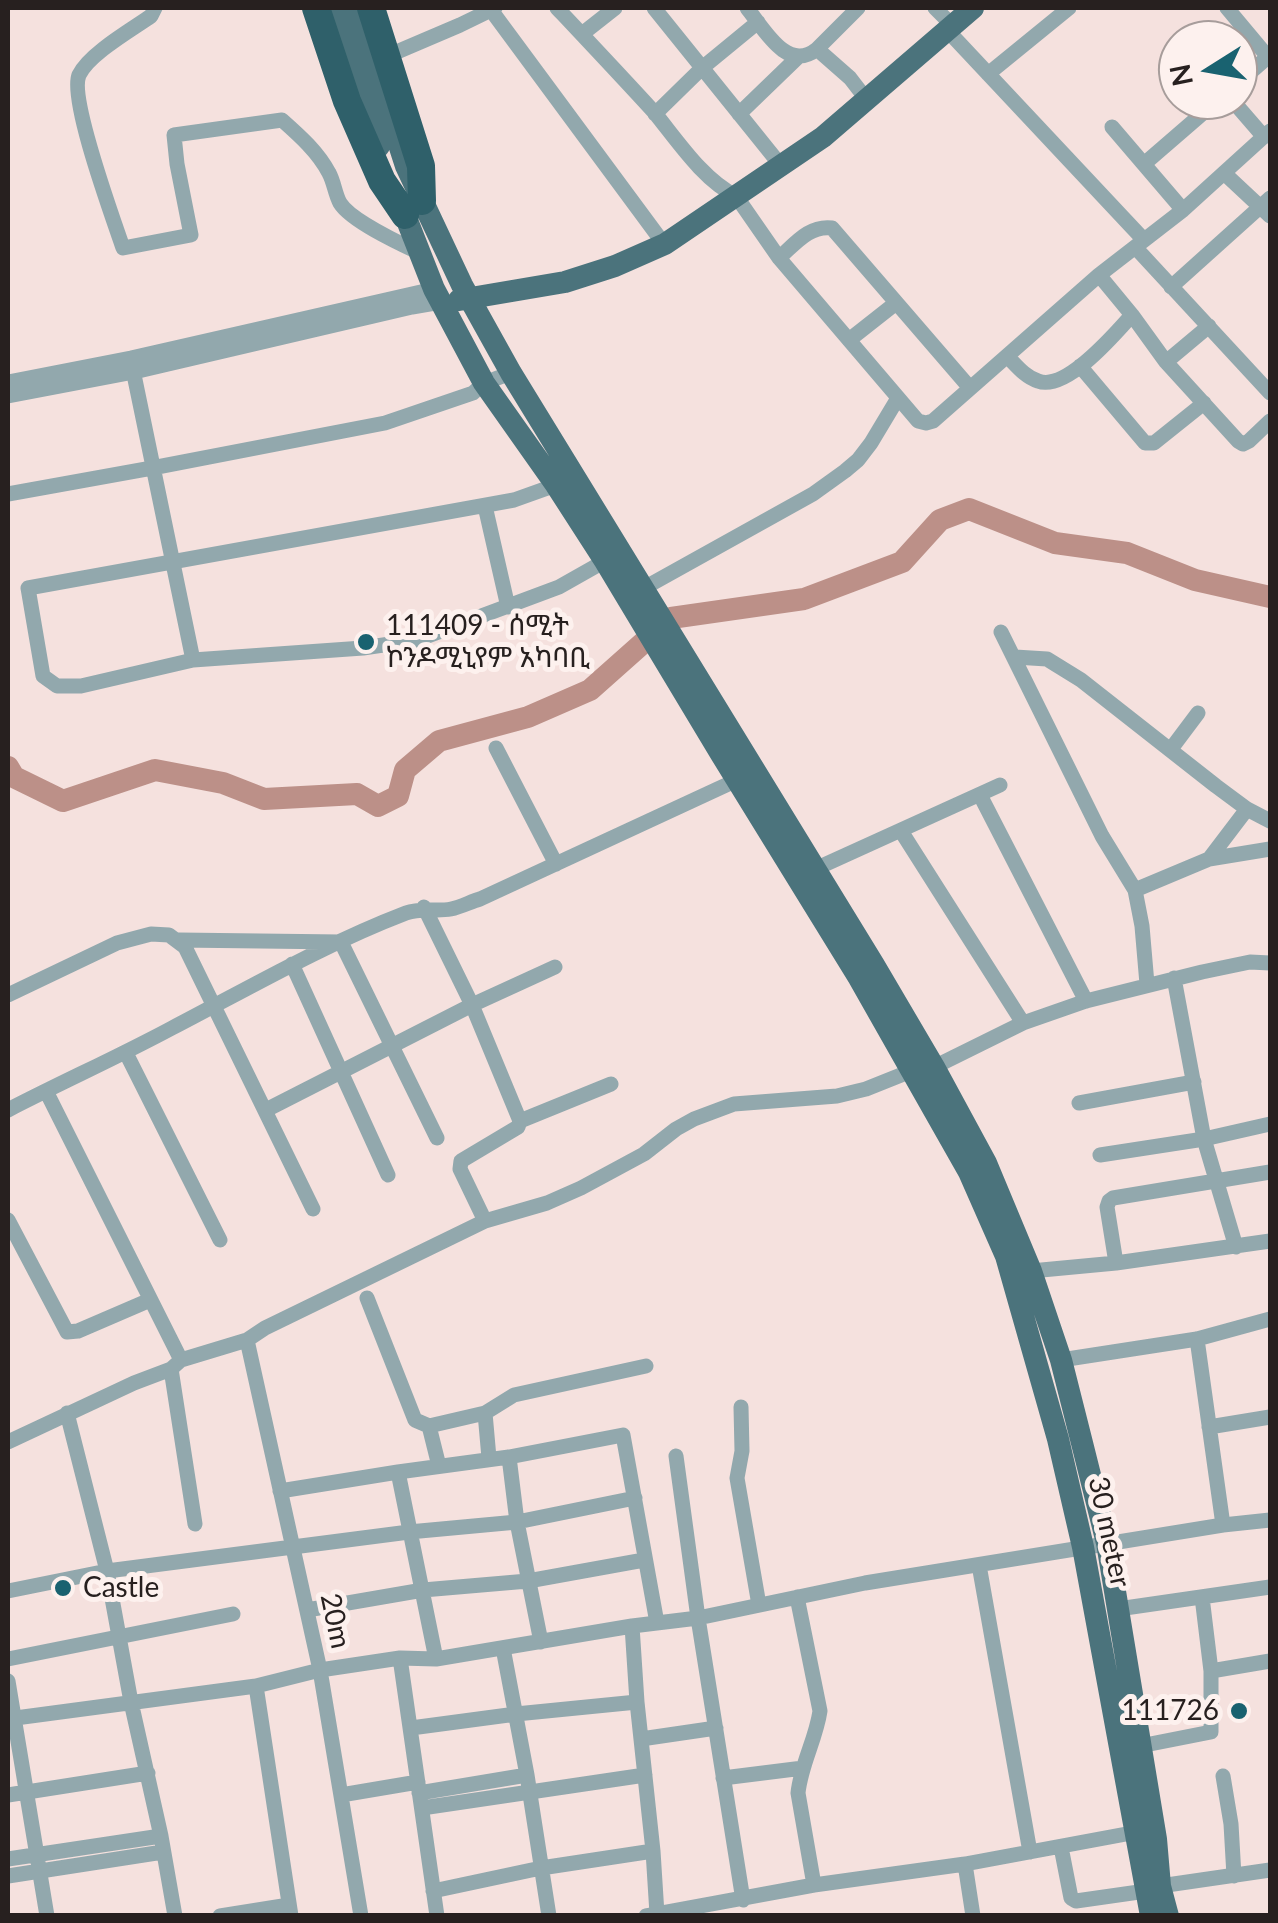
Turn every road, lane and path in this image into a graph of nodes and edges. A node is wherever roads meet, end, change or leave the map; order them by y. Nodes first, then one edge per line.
1 (155, 8) edge
2 (316, 8) edge
3 (337, 8) edge
4 (355, 8) edge
5 (371, 8) edge
6 (557, 8) edge
7 (615, 8) edge
8 (654, 8) edge
9 (747, 8) edge
10 (858, 8) edge
11 (973, 8) edge
12 (1068, 8) edge
13 (1227, 8) edge
14 (493, 9) edge
15 (946, 16) edge
16 (758, 22) junction
17 (582, 34) junction
18 (818, 49) junction
19 (1269, 56) edge
20 (385, 57) junction
21 (797, 58) junction
22 (702, 68) junction
23 (988, 74) junction
24 (860, 91) junction
25 (655, 114) junction
26 (739, 114) junction
27 (1195, 120) edge
28 (1112, 127) dead end
29 (1267, 134) edge
30 (774, 157) junction
31 (1144, 164) junction
32 (397, 169) junction
33 (1224, 173) junction
34 (731, 194) junction
35 (1267, 207) edge
36 (414, 208) junction
37 (1182, 210) junction
38 (658, 236) junction
39 (1139, 244) junction
40 (420, 253) junction
41 (779, 258) junction
42 (1099, 275) junction
43 (1171, 287) junction
44 (465, 292) junction
45 (513, 292) junction
46 (438, 295) junction
47 (896, 302) junction
48 (1132, 315) junction
49 (1209, 326) junction
50 (490, 334) junction
51 (849, 340) junction
52 (1007, 356) junction
53 (1166, 362) junction
54 (132, 365) junction
55 (1080, 366) junction
56 (512, 372) junction
57 (8, 382) edge
58 (484, 383) junction
59 (970, 388) junction
60 (1270, 393) edge
61 (8, 396) edge
62 (898, 398) junction
63 (1204, 404) junction
64 (1270, 421) edge
65 (152, 468) junction
66 (556, 485) junction
67 (8, 494) edge
68 (485, 506) junction
69 (605, 561) junction
70 (172, 562) junction
71 (644, 588) junction
72 (508, 607) junction
73 (648, 614) junction
74 (1002, 632) dead end
75 (664, 640) junction
76 (1015, 657) junction
77 (193, 660) junction
78 (1198, 713) dead end
79 (496, 748) dead end
80 (1170, 749) junction
81 (737, 780) junction
82 (1000, 785) dead end
83 (980, 795) junction
84 (1247, 809) junction
85 (1270, 821) edge
86 (902, 830) junction
87 (1270, 848) edge
88 (1208, 859) junction
89 (556, 864) junction
90 (815, 869) junction
91 (1136, 890) junction
92 (424, 907) junction
93 (179, 940) junction
94 (341, 942) junction
95 (1270, 963) edge
96 (292, 964) junction
97 (555, 966) dead end
98 (1174, 978) junction
99 (1148, 984) junction
100 (8, 995) edge
101 (1086, 1001) junction
102 (472, 1005) junction
103 (216, 1006) junction
104 (1023, 1023) junction
105 (392, 1046) junction
106 (126, 1053) junction
107 (923, 1069) junction
108 (340, 1072) junction
109 (1194, 1082) junction
110 (610, 1084) dead end
111 (46, 1091) junction
112 (1080, 1103) dead end
113 (8, 1110) edge
114 (266, 1110) junction
115 (520, 1121) junction
116 (1270, 1124) edge
117 (437, 1138) dead end
118 (1204, 1139) junction
119 (1100, 1156) dead end
120 (1270, 1172) edge
121 (388, 1174) dead end
122 (1218, 1181) junction
123 (313, 1209) dead end
124 (8, 1220) edge
125 (485, 1221) junction
126 (220, 1240) dead end
127 (1270, 1241) edge
128 (1236, 1246) junction
129 (1116, 1263) junction
130 (1031, 1271) junction
131 (368, 1298) dead end
132 (150, 1300) junction
133 (1270, 1319) edge
134 (1198, 1339) junction
135 (247, 1340) junction
136 (1061, 1360) junction
137 (176, 1364) junction
138 (646, 1366) dead end
139 (742, 1407) dead end
140 (67, 1413) junction
141 (485, 1413) junction
142 (1270, 1417) edge
143 (429, 1426) junction
144 (1209, 1427) junction
145 (8, 1442) edge
146 (676, 1456) dead end
147 (509, 1457) junction
148 (489, 1458) junction
149 (438, 1466) junction
150 (398, 1472) junction
151 (280, 1491) junction
152 (634, 1498) junction
153 (1270, 1520) edge
154 (517, 1522) junction
155 (195, 1524) dead end
156 (1222, 1525) junction
157 (409, 1532) junction
158 (1107, 1543) junction
159 (292, 1546) junction
160 (1083, 1547) junction
161 (644, 1560) junction
162 (978, 1564) junction
163 (107, 1571) junction
164 (528, 1582) junction
165 (1270, 1586) edge
166 (8, 1590) edge
167 (423, 1590) junction
168 (797, 1597) junction
169 (1202, 1597) junction
170 (759, 1605) junction
171 (1118, 1609) junction
172 (307, 1610) junction
173 (233, 1614) dead end
174 (698, 1618) junction
175 (657, 1623) junction
176 (632, 1626) junction
177 (118, 1638) junction
178 (541, 1642) junction
179 (503, 1648) junction
180 (400, 1658) junction
181 (436, 1658) junction
182 (8, 1659) edge
183 (1270, 1661) edge
184 (320, 1670) junction
185 (1210, 1671) junction
186 (8, 1681) edge
187 (256, 1686) junction
188 (131, 1702) junction
189 (637, 1702) junction
190 (516, 1714) junction
191 (11, 1719) edge
192 (411, 1728) junction
193 (716, 1728) junction
194 (641, 1739) junction
195 (1140, 1746) junction
196 (803, 1768) junction
197 (148, 1773) junction
198 (527, 1775) junction
199 (644, 1775) junction
200 (1224, 1776) dead end
201 (724, 1778) junction
202 (26, 1793) junction
203 (530, 1793) junction
204 (420, 1794) junction
205 (8, 1795) edge
206 (341, 1795) junction
207 (1136, 1832) junction
208 (162, 1844) junction
209 (1061, 1846) junction
210 (653, 1852) junction
211 (1030, 1852) junction
212 (8, 1859) edge
213 (37, 1863) junction
214 (965, 1864) junction
215 (541, 1868) junction
216 (1270, 1870) edge
217 (8, 1876) edge
218 (1234, 1876) junction
219 (814, 1886) junction
220 (1153, 1888) junction
221 (433, 1891) junction
222 (743, 1900) junction
223 (290, 1910) edge
224 (676, 1913) edge
225 (652, 1914) edge
226 (46, 1916) edge
227 (176, 1916) edge
228 (220, 1916) edge
229 (362, 1916) edge
230 (437, 1916) edge
231 (549, 1916) edge
232 (973, 1916) edge
233 (1150, 1916) edge
234 (1168, 1916) edge

1 - 40 street
2 - 36 highway
3 - 32 main road
4 - 32 main road
5 - 20 highway
6 - 17 street
7 - 17 street
8 - 22 street
9 - 16 street
10 - 18 street
11 - 15 main road
12 - 23 street
13 - 19 street
14 - 20 street
14 - 38 street
15 - 23 street
15 - 24 main road
15 - 34 main road
16 - 21 street
16 - 22 street
17 - 25 street
18 - 21 street
18 - 24 street
20 - 36 highway
21 - 26 street
22 - 25 street
22 - 26 street
23 - 39 street
24 - 30 main road
25 - 34 street
26 - 30 street
27 - 31 street
28 - 31 street
29 - 33 street
30 - 34 main road
31 - 37 street
32 - 36 main road
33 - 35 street
33 - 37 street
34 - 38 main road
34 - 41 street
34 - 45 main road
35 - 43 street
36 - 40 main road
36 - 44 main road
37 - 39 street
38 - 44 main road
39 - 42 street
39 - 43 street
40 - 46 main road
41 - 47 street
41 - 51 street
42 - 48 street
42 - 52 street
43 - 49 street
44 - 45 main road
44 - 46 main road
44 - 50 main road
45 - 50 main road
46 - 54 street
46 - 58 main road
47 - 51 street
47 - 59 street
48 - 53 street
48 - 55 street
49 - 53 street
49 - 60 street
50 - 56 main road
51 - 62 street
52 - 55 street
52 - 59 street
53 - 63 street
54 - 57 street
54 - 61 street
54 - 65 street
55 - 63 street
56 - 58 street
56 - 71 main road
58 - 65 street
58 - 66 main road
59 - 62 street
62 - 71 street
63 - 64 street
65 - 67 street
65 - 70 street
66 - 68 street
66 - 69 main road
68 - 70 street
68 - 72 street
69 - 72 street
69 - 73 main road
70 - 77 street
70 - 77 street
71 - 73 main road
72 - 77 street
73 - 75 main road
74 - 76 street
75 - 81 main road
75 - 90 main road
76 - 80 street
76 - 91 street
78 - 80 street
79 - 89 street
80 - 84 street
81 - 89 street
81 - 107 main road
82 - 83 street
83 - 86 street
83 - 101 street
84 - 85 street
84 - 88 street
86 - 90 street
86 - 104 street
87 - 88 street
88 - 91 street
89 - 92 street
90 - 107 main road
91 - 99 street
92 - 94 street
92 - 102 street
93 - 94 street
93 - 100 street
93 - 103 street
94 - 96 street
94 - 105 street
95 - 98 street
96 - 103 street
96 - 108 street
97 - 102 street
98 - 99 street
98 - 109 street
99 - 101 street
101 - 104 street
102 - 105 street
102 - 115 street
103 - 106 street
103 - 114 street
104 - 107 street
105 - 108 street
105 - 117 street
106 - 111 street
106 - 126 street
107 - 125 street
107 - 130 main road
107 - 160 main road, 30 meter
108 - 114 street
108 - 121 street
109 - 112 street
109 - 118 street
110 - 115 street
111 - 113 street
111 - 132 street
114 - 123 street
115 - 125 street
116 - 118 street
118 - 119 street
118 - 122 street
120 - 122 street
122 - 128 street
122 - 129 street
124 - 132 street
125 - 135 street
127 - 128 street
128 - 129 street
129 - 130 street
130 - 136 main road
131 - 143 street
132 - 137 street
133 - 134 street
134 - 136 street
134 - 144 street
135 - 137 street
135 - 151 street, 20m
136 - 158 main road
137 - 140 street
137 - 155 street
138 - 141 street
139 - 170 street
140 - 145 street
140 - 163 street
141 - 143 street
141 - 148 street
142 - 144 street
143 - 149 street
144 - 156 street
146 - 174 street
147 - 148 street
147 - 152 street
147 - 154 street
148 - 149 street
149 - 150 street
150 - 151 street
150 - 157 street
151 - 159 street, 20m
152 - 154 street
152 - 161 street
153 - 156 street
154 - 157 street
154 - 164 street
156 - 158 street
157 - 159 street
157 - 167 street
158 - 160 street
158 - 171 main road
159 - 163 street
159 - 172 street, 20m
160 - 162 street
160 - 207 main road, 30 meter
161 - 164 street
161 - 175 street
162 - 168 street
162 - 211 street
163 - 166 street
163 - 177 street
164 - 167 street
164 - 178 street
165 - 169 street
167 - 172 street
167 - 181 street
168 - 170 street
168 - 196 street
169 - 171 street
169 - 185 street
170 - 174 street
171 - 195 main road
172 - 184 street, 20m
173 - 177 street
174 - 175 street
174 - 193 street
175 - 176 street
176 - 178 street
176 - 189 street
177 - 182 street
177 - 188 street
178 - 179 street
179 - 181 street
179 - 190 street
180 - 181 street
180 - 184 street
180 - 192 street
183 - 185 street
184 - 187 street
184 - 206 street, 20m
185 - 195 street
186 - 191 street
187 - 188 street
187 - 223 street
188 - 191 street
188 - 197 street
189 - 190 street
189 - 194 street
190 - 192 street
190 - 198 street
191 - 202 street
192 - 204 street
193 - 194 street
193 - 201 street
194 - 199 street
195 - 220 main road
196 - 201 street
196 - 219 street
197 - 202 street
197 - 208 street
198 - 203 street
198 - 204 street
199 - 203 street
199 - 210 street
200 - 218 street
201 - 222 street
202 - 205 street
202 - 213 street
203 - 204 street
203 - 215 street
204 - 206 street
204 - 221 street
206 - 229 street, 20m
207 - 209 street
207 - 220 main road, 30 meter
208 - 213 street
208 - 227 street
209 - 211 street
209 - 220 street
210 - 215 street
210 - 225 street
211 - 214 street
212 - 213 street
213 - 217 street
213 - 226 street
214 - 219 street
214 - 232 street
215 - 221 street
215 - 231 street
216 - 218 street
218 - 220 street
219 - 222 street
220 - 233 main road, 30 meter
220 - 234 main road
221 - 230 street
222 - 224 street
223 - 228 street
224 - 225 street

